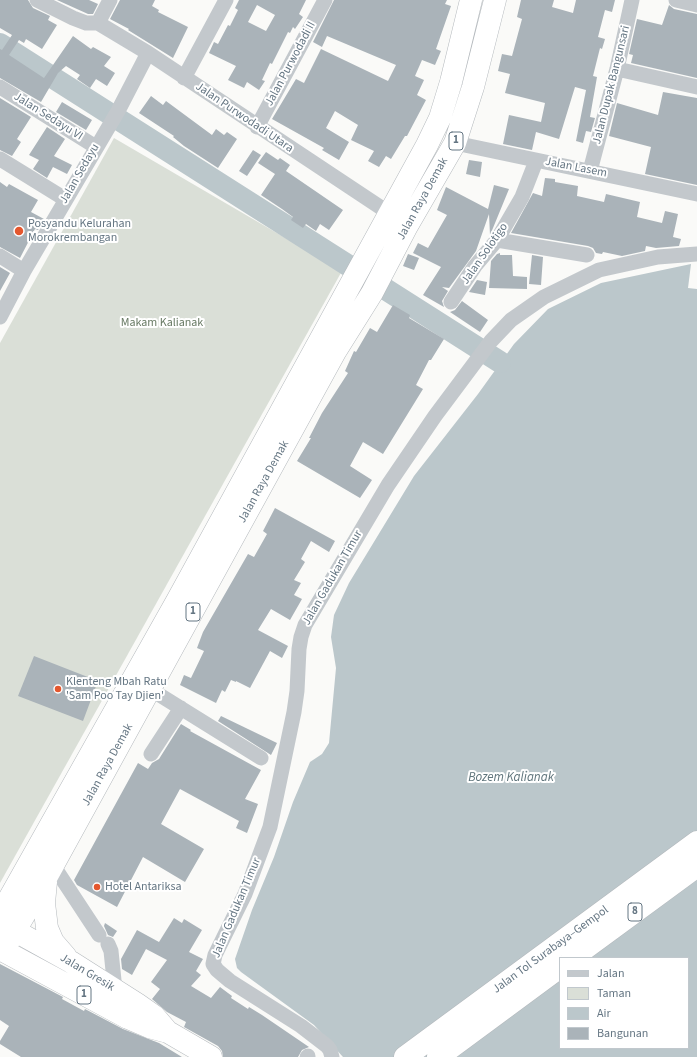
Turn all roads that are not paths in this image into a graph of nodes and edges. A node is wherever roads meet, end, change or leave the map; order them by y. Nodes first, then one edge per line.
1 (37, 0) edge
2 (110, 0) edge
3 (226, 0) edge
4 (325, 0) edge
5 (471, 0) edge
6 (495, 0) edge
7 (632, 0) edge
8 (676, 0) edge
9 (697, 5) edge
10 (98, 23) junction
11 (148, 53) junction
12 (617, 69) junction
13 (184, 78) junction
14 (0, 86) edge
15 (697, 87) edge
16 (257, 127) junction
17 (455, 143) junction
18 (96, 148) junction
19 (0, 160) edge
20 (536, 161) junction
21 (590, 170) junction
22 (697, 194) edge
23 (65, 199) junction
24 (389, 214) junction
25 (497, 240) junction
26 (697, 254) edge
27 (587, 255) dead end
28 (0, 256) edge
29 (24, 271) junction
30 (451, 302) dead end
31 (0, 316) edge
32 (317, 365) junction
33 (150, 689) junction
34 (181, 708) junction
35 (151, 754) dead end
36 (261, 758) dead end
37 (697, 842) edge
38 (697, 866) edge
39 (26, 869) junction
40 (50, 872) junction
41 (0, 890) edge
42 (0, 915) edge
43 (7, 927) edge
44 (2, 950) edge
45 (573, 957) edge
46 (71, 962) junction
47 (559, 968) edge
48 (115, 990) junction
49 (168, 1032) junction
50 (211, 1057) edge
51 (332, 1057) edge
52 (405, 1057) edge
53 (438, 1057) edge

1 - 10 street
2 - 10 street
3 - 13 street
4 - 16 street, Jalan Purwodadi II
5 - 24 highway, Jalan Raya Demak / 1
6 - 17 highway, Jalan Raya Demak / 1
7 - 12 street, Jalan Dupak Bangunsari
8 - 9 street
10 - 11 street, Jalan Purwodadi Utara
11 - 13 street, Jalan Purwodadi Utara
11 - 18 street, Jalan Sedayu
12 - 15 street
12 - 21 street, Jalan Dupak Bangunsari
13 - 16 street, Jalan Purwodadi Utara
14 - 18 street, Jalan Sedayu VI
16 - 24 street, Jalan Purwodadi Utara
17 - 20 street, Jalan Lasem
17 - 32 highway, Jalan Raya Demak / 1
18 - 23 street, Jalan Sedayu
19 - 23 street
20 - 21 street, Jalan Lasem
20 - 25 street, Jalan Solotigo
21 - 22 street, Jalan Lasem
23 - 29 street, Jalan Sedayu
24 - 32 highway, Jalan Raya Demak / 1
25 - 27 street
25 - 30 street, Jalan Solotigo
26 - 51 street, Jalan Gadukan Timur
28 - 29 street
29 - 31 street, Jalan Sedayu
32 - 33 highway, Jalan Raya Demak / 1
32 - 39 highway, Jalan Raya Demak / 1
33 - 34 street
33 - 40 highway, Jalan Raya Demak / 1
34 - 35 street
34 - 36 street
37 - 52 highway, Jalan Tol Surabaya–Gempol / 8
38 - 45 highway, Jalan Tol Surabaya–Gempol / 8
39 - 41 highway
39 - 42 highway, Jalan Raya Demak / 1
40 - 43 highway, Jalan Raya Demak / 1
40 - 46 highway
40 - 48 street
43 - 44 highway, Jalan Raya Demak
43 - 46 highway, Jalan Gresik / 1
44 - 49 highway, Jalan Gresik / 1
46 - 48 highway, Jalan Gresik / 1
47 - 53 highway, Jalan Tol Surabaya–Gempol
48 - 49 highway, Jalan Gresik / 1
49 - 50 highway, Jalan Gresik / 1

